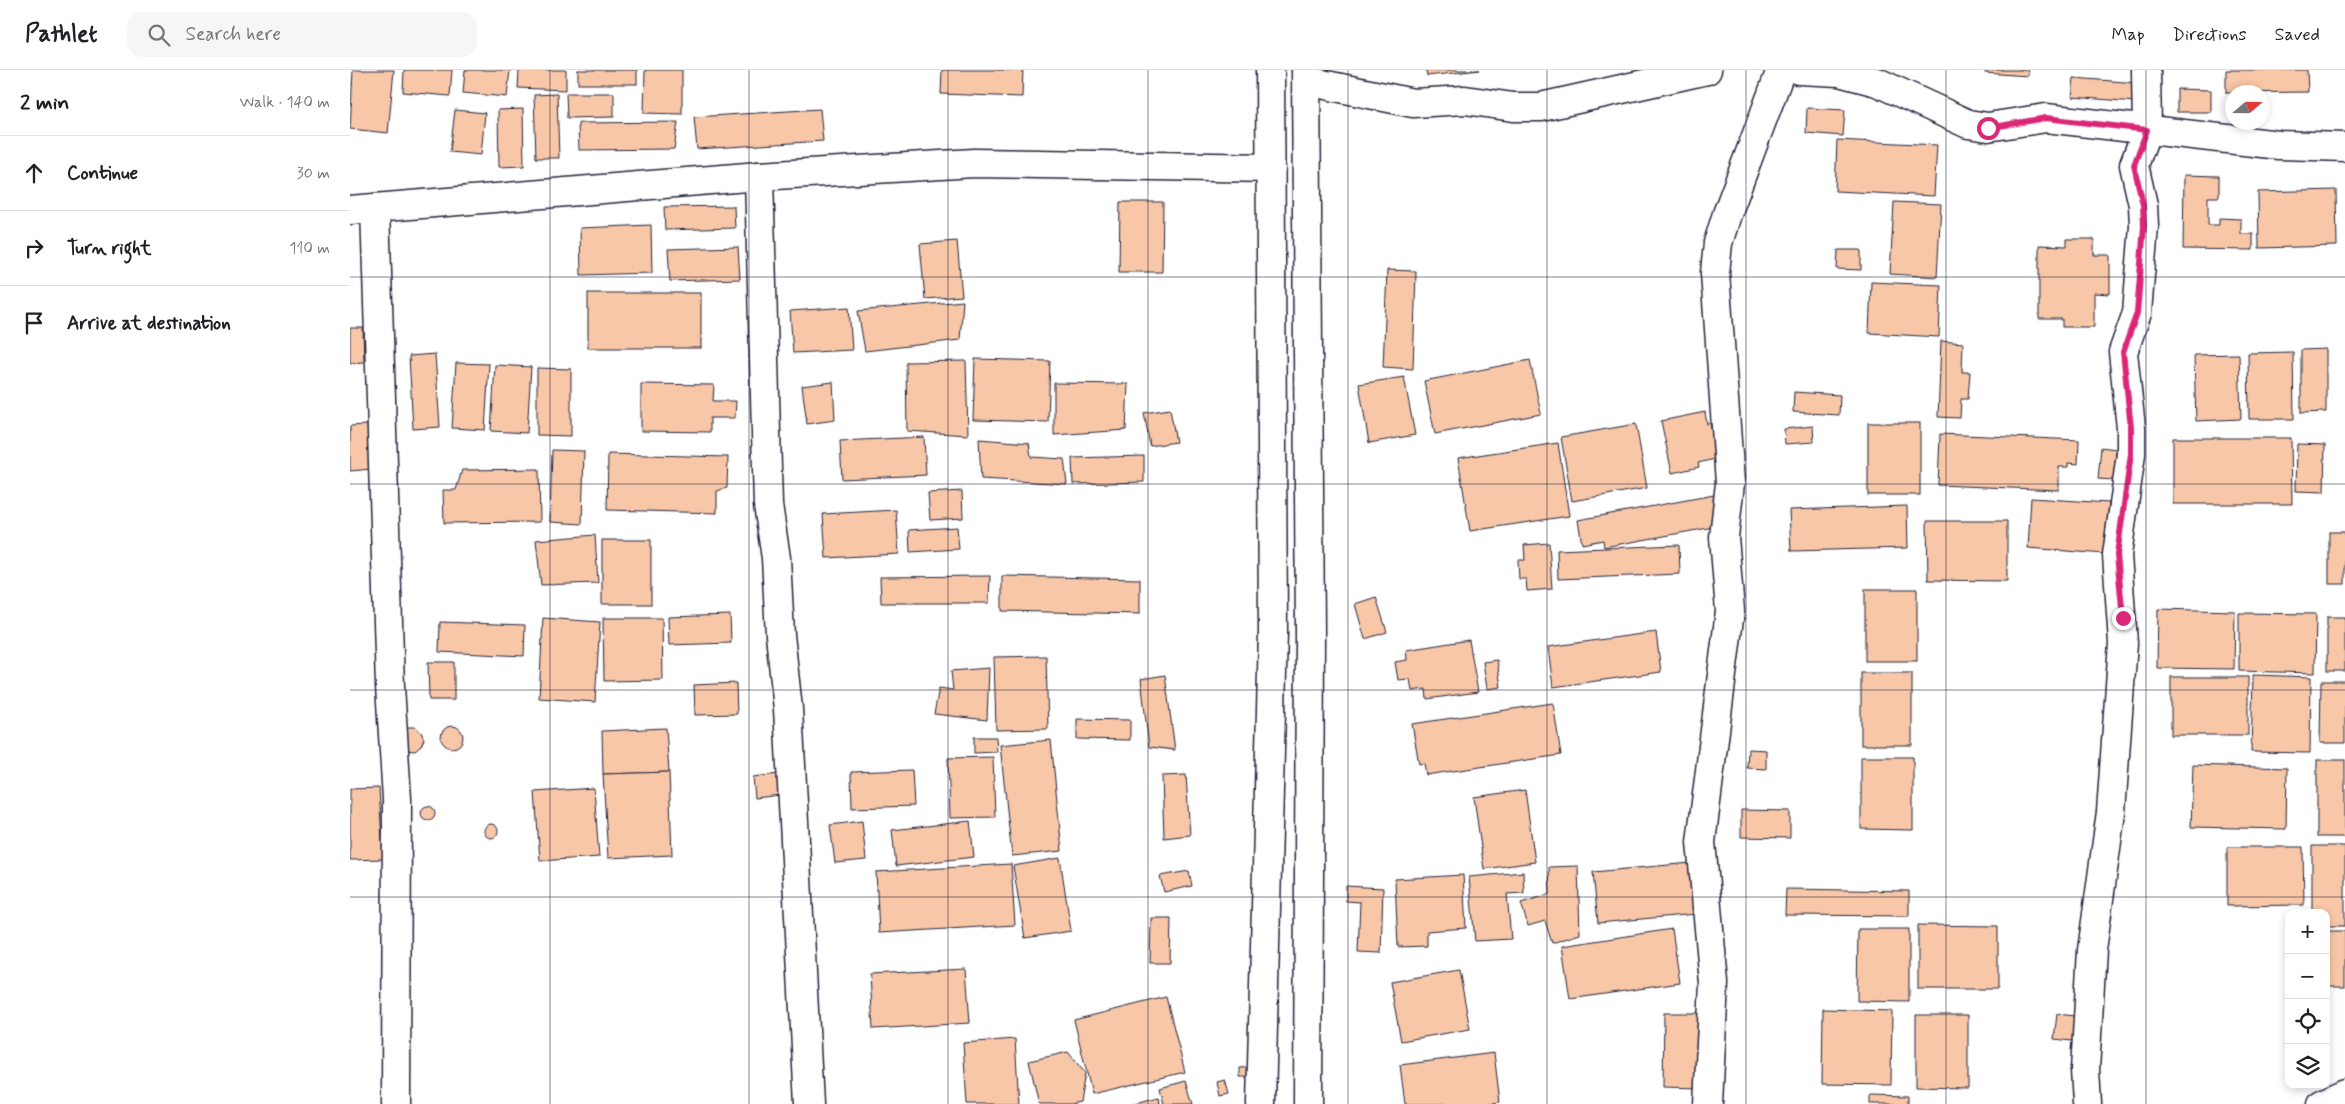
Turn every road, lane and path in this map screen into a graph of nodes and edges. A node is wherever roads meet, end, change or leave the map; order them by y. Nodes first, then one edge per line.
1 (1270, 70) edge
2 (1707, 70) edge
3 (1780, 70) edge
4 (1799, 70) edge
5 (2146, 70) edge
6 (1306, 76) edge
7 (2147, 130) junction
8 (2345, 148) edge
9 (1271, 168) junction
10 (759, 176) junction
11 (362, 209) edge
12 (2345, 1093) edge
13 (396, 1104) edge
14 (809, 1104) edge
15 (1261, 1104) edge
16 (1308, 1104) edge
17 (1708, 1104) edge
18 (2087, 1104) edge
19 (2322, 1104) edge

1 - 9 street
2 - 6 street
3 - 17 street
4 - 7 street
5 - 7 street
6 - 16 street
7 - 8 street
7 - 18 street
9 - 10 street
9 - 15 street
10 - 11 street
10 - 14 street
11 - 13 street
12 - 19 street

